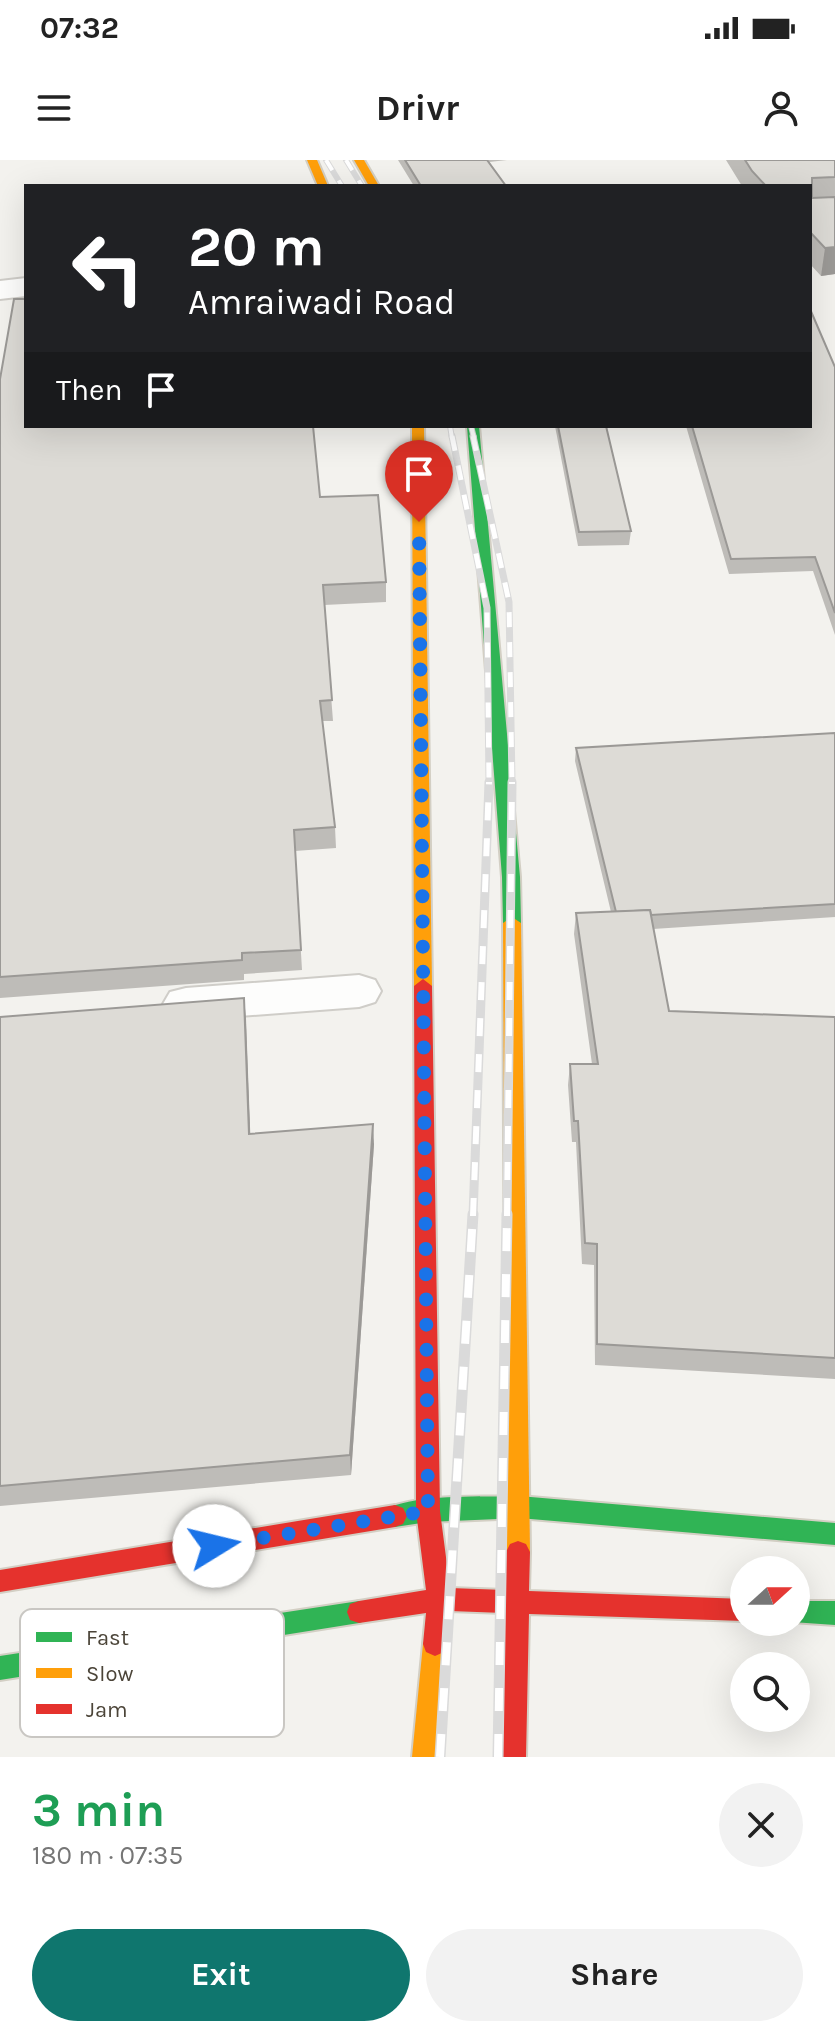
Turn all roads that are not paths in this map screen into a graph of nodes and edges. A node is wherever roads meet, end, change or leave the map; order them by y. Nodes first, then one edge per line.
1 (312, 160) edge
2 (359, 160) edge
3 (322, 184) edge
4 (373, 184) edge
5 (24, 287) edge
6 (0, 290) edge
7 (418, 428) edge
8 (473, 428) edge
9 (359, 991) dead end
10 (141, 1007) edge
11 (519, 1507) junction
12 (428, 1511) junction
13 (835, 1534) edge
14 (0, 1581) edge
15 (439, 1599) junction
16 (515, 1603) junction
17 (730, 1610) edge
18 (810, 1612) edge
19 (835, 1613) edge
20 (284, 1623) edge
21 (20, 1665) edge
22 (0, 1668) edge
23 (425, 1757) edge
24 (513, 1757) edge

1 - 3 main road
2 - 4 main road
5 - 6 street
7 - 12 main road
8 - 11 main road
9 - 10 street
11 - 12 main road
11 - 13 main road
11 - 16 main road
12 - 14 main road
12 - 15 main road
15 - 16 main road
15 - 20 main road
15 - 23 main road
16 - 17 main road
16 - 24 main road
18 - 19 main road
21 - 22 main road

